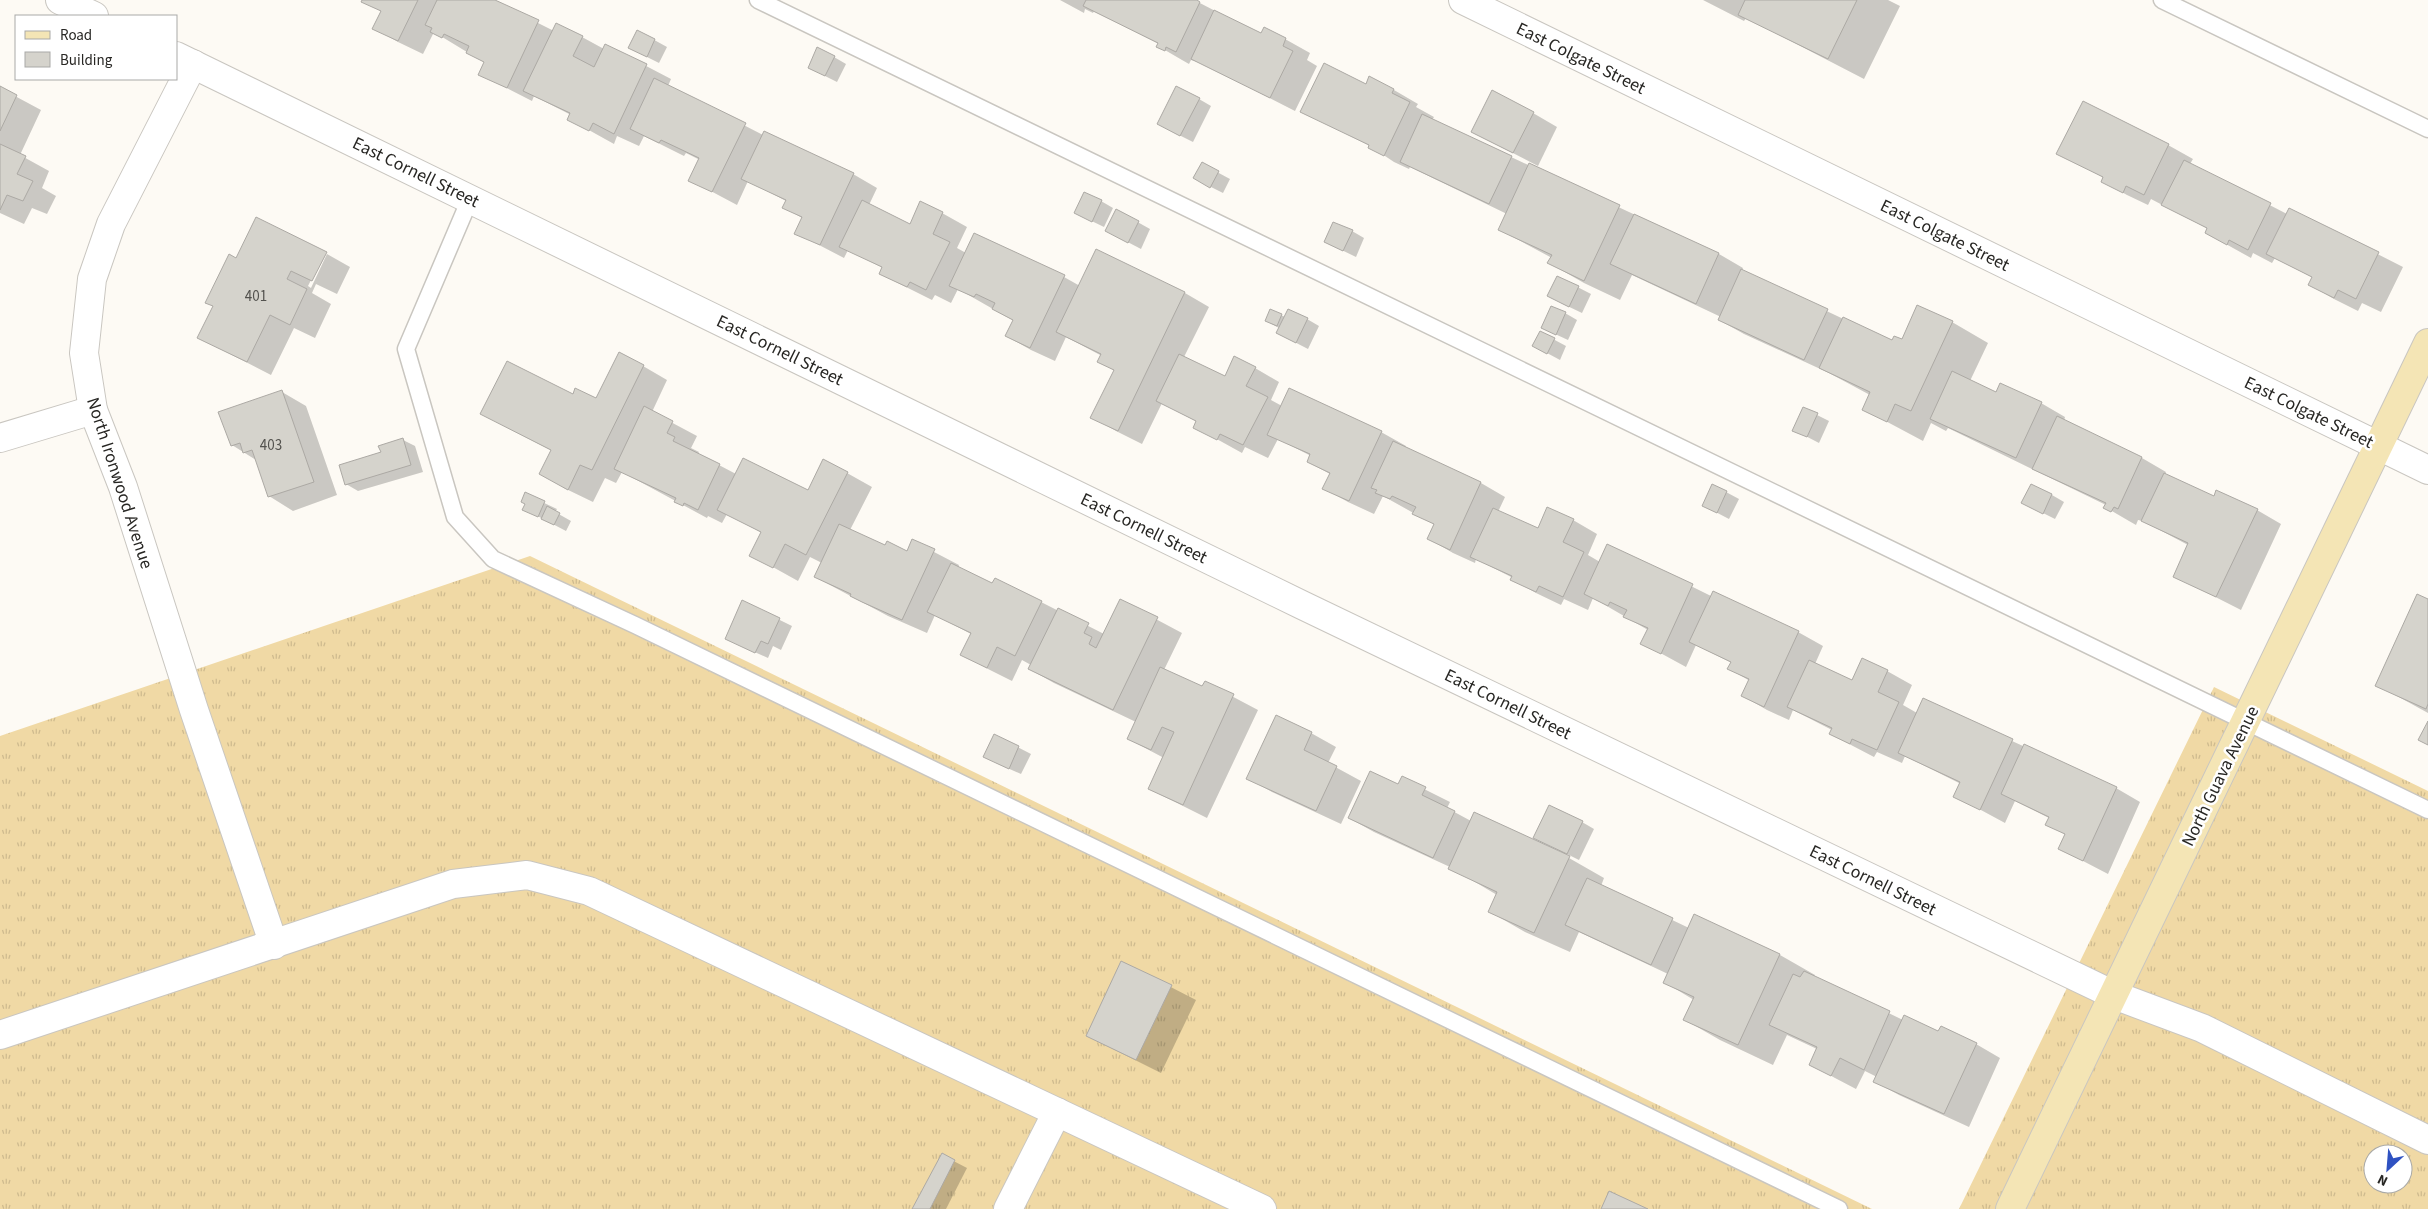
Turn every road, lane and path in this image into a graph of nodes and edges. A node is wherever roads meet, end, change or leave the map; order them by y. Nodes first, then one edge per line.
1 (60, 0) edge
2 (758, 0) edge
3 (1462, 0) edge
4 (2162, 0) edge
5 (92, 15) edge
6 (185, 60) edge
7 (178, 76) edge
8 (176, 80) edge
9 (2428, 129) edge
10 (470, 198) junction
11 (2428, 343) edge
12 (92, 410) junction
13 (0, 438) edge
14 (2379, 446) junction
15 (2428, 470) edge
16 (2246, 721) junction
17 (2428, 810) edge
18 (274, 945) junction
19 (2114, 995) junction
20 (0, 1035) edge
21 (1057, 1112) junction
22 (2428, 1140) edge
23 (1008, 1209) edge
24 (1262, 1209) edge
25 (1839, 1209) edge
26 (2010, 1209) edge

1 - 5 street
2 - 16 lane
3 - 14 street, East Colgate Street
4 - 9 lane
6 - 7 street, North Ironwood Avenue
6 - 10 street, East Cornell Street
8 - 12 street, North Ironwood Avenue
10 - 19 street, East Cornell Street
10 - 25 lane
11 - 14 street, North Guava Avenue
12 - 13 street
12 - 18 street, North Ironwood Avenue
14 - 15 street, East Colgate Street
14 - 16 street, North Guava Avenue
16 - 17 lane
16 - 19 street, North Guava Avenue
18 - 20 street
18 - 21 street
19 - 22 street, East Cornell Street
19 - 26 street, North Guava Avenue
21 - 23 street
21 - 24 street

